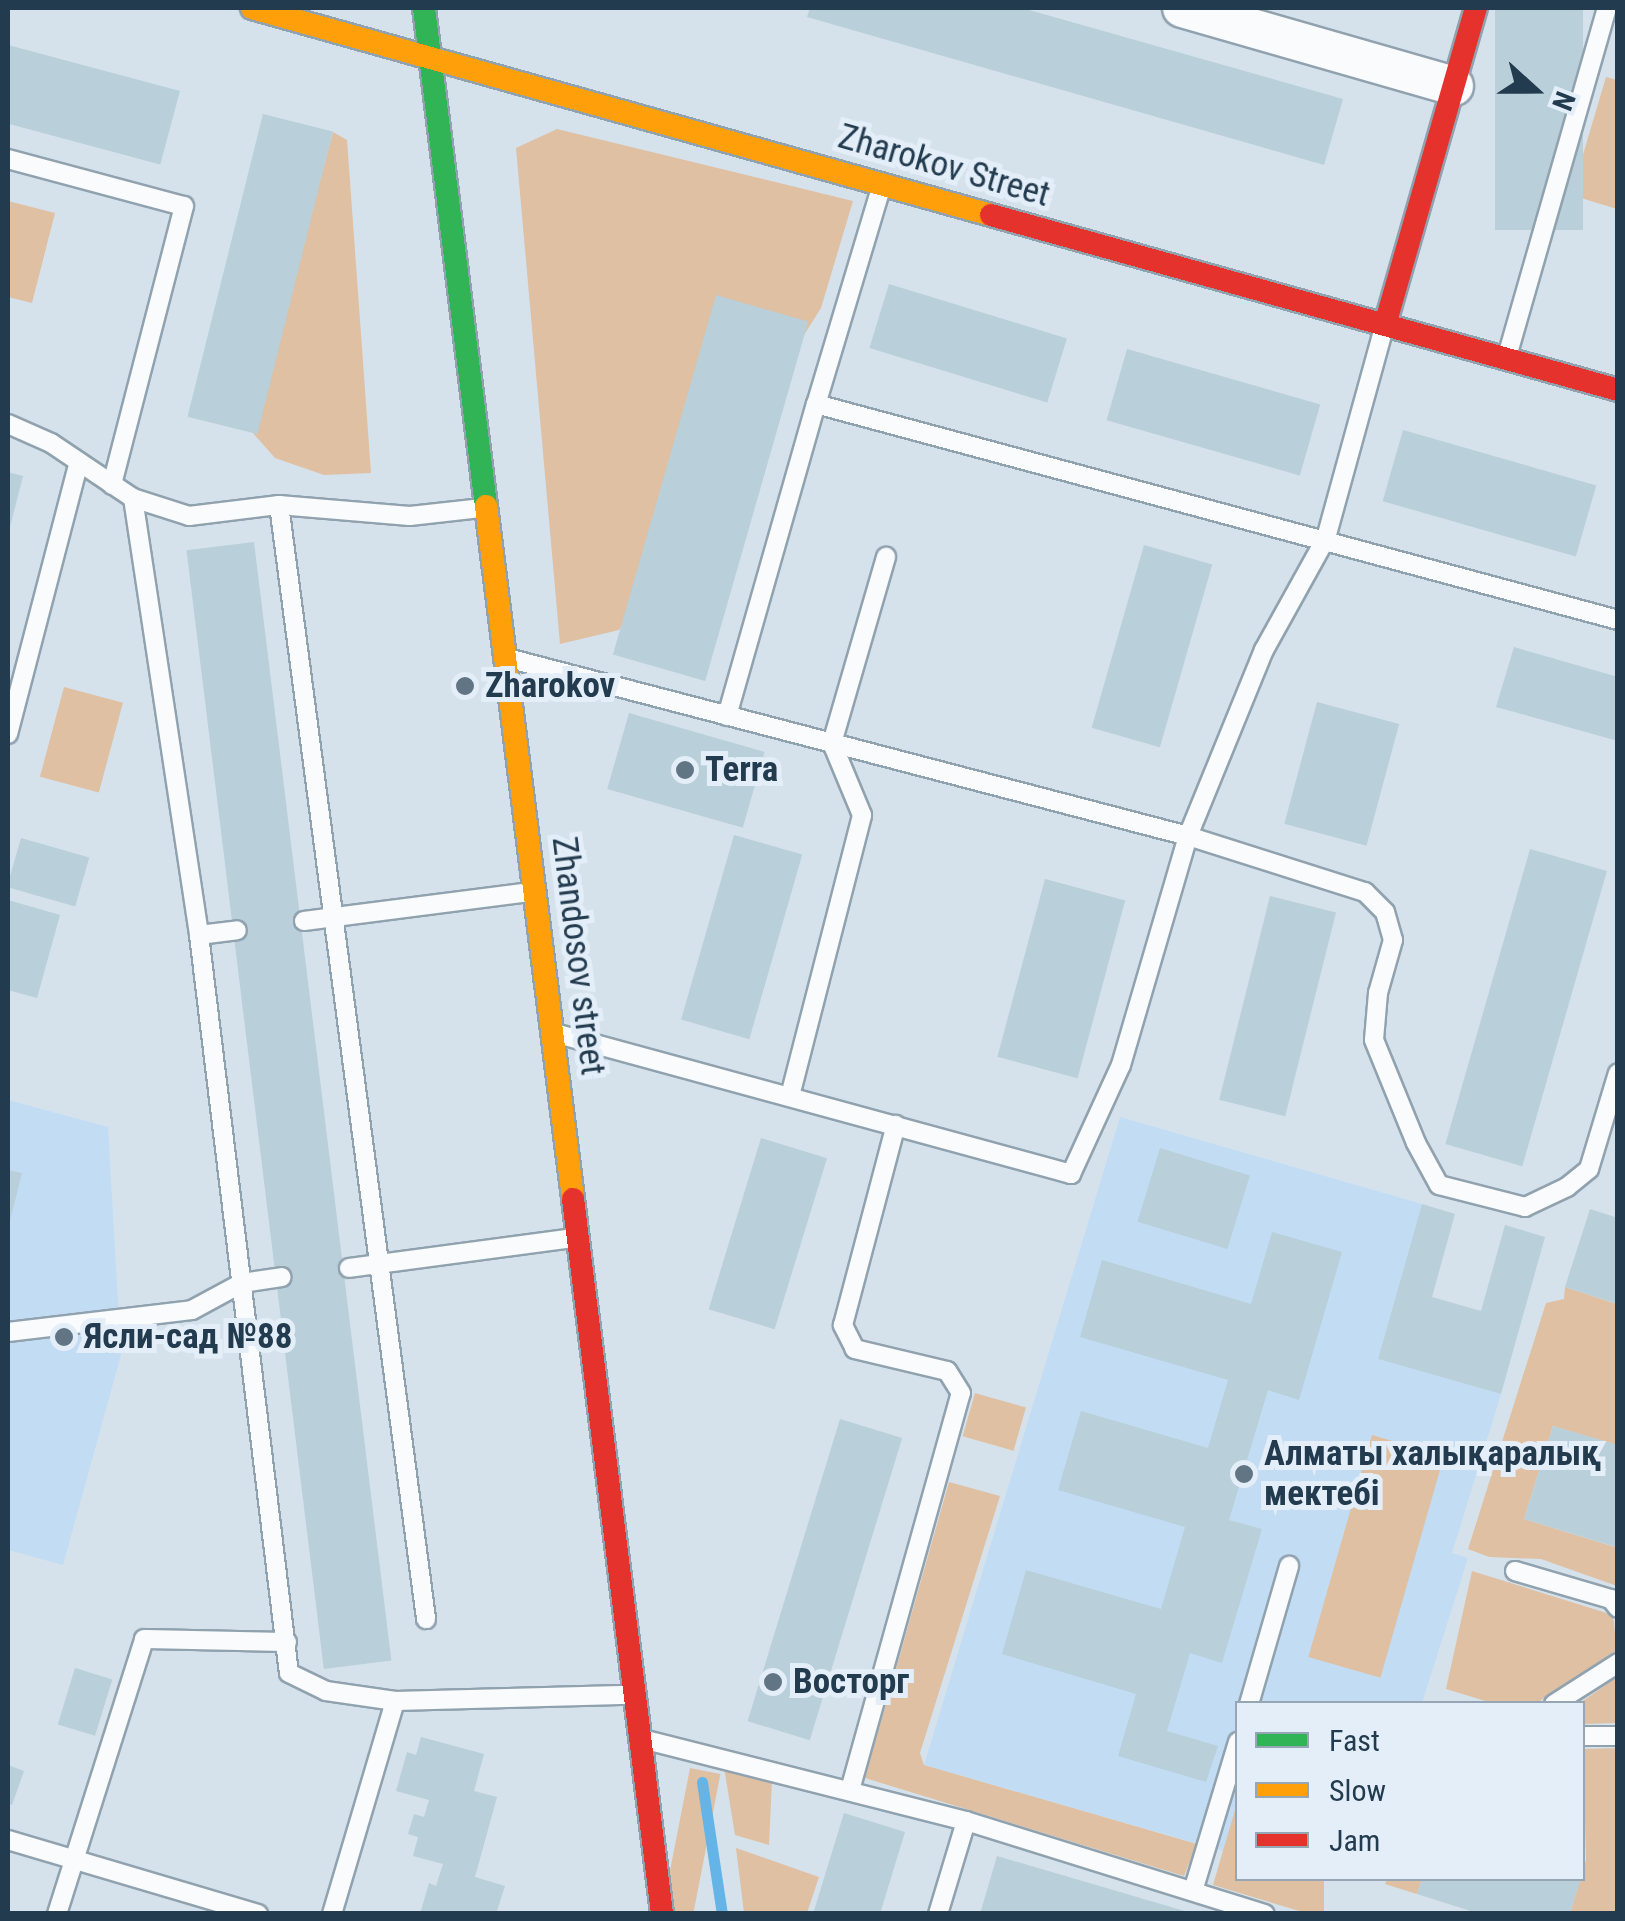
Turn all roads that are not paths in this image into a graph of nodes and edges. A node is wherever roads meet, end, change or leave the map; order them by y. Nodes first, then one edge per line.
1 (252, 8) edge
2 (424, 8) edge
3 (1182, 8) edge
4 (1476, 8) edge
5 (1607, 8) edge
6 (430, 57) junction
7 (1454, 86) junction
8 (8, 159) edge
9 (882, 186) junction
10 (1385, 325) junction
11 (1506, 358) junction
12 (1618, 390) edge
13 (816, 404) junction
14 (8, 424) edge
15 (79, 462) junction
16 (112, 485) junction
17 (133, 498) junction
18 (279, 505) junction
19 (487, 508) junction
20 (1326, 538) junction
21 (886, 556) dead end
22 (1618, 620) edge
23 (506, 658) junction
24 (727, 716) junction
25 (8, 734) edge
26 (832, 743) junction
27 (1188, 836) junction
28 (535, 891) junction
29 (334, 917) junction
30 (304, 921) dead end
31 (237, 930) dead end
32 (199, 935) junction
33 (553, 1032) junction
34 (1618, 1072) edge
35 (790, 1096) junction
36 (896, 1125) junction
37 (578, 1237) junction
38 (380, 1264) junction
39 (349, 1268) dead end
40 (282, 1277) dead end
41 (242, 1283) junction
42 (8, 1332) edge
43 (1289, 1566) dead end
44 (1515, 1572) dead end
45 (1618, 1608) edge
46 (426, 1618) dead end
47 (287, 1642) junction
48 (1618, 1663) edge
49 (635, 1695) junction
50 (394, 1701) junction
51 (1250, 1701) edge
52 (1559, 1701) edge
53 (1585, 1736) edge
54 (1618, 1736) edge
55 (641, 1738) junction
56 (1235, 1752) edge
57 (850, 1790) junction
58 (966, 1821) junction
59 (8, 1840) edge
60 (77, 1860) junction
61 (1193, 1891) junction
62 (56, 1914) edge
63 (258, 1914) edge
64 (332, 1914) edge
65 (662, 1914) edge
66 (938, 1914) edge
67 (1265, 1914) edge

1 - 6 main road, Zharokov Street
2 - 6 main road, Zhandosov street
3 - 7 street
4 - 7 main road
5 - 11 lane
6 - 9 main road, Zharokov Street
6 - 19 main road, Zhandosov street
7 - 10 main road
8 - 16 lane
9 - 10 main road, Zharokov Street
9 - 13 lane
10 - 11 main road, Zharokov Street
10 - 20 lane
11 - 12 main road, Zharokov Street
13 - 20 lane
13 - 24 lane
14 - 15 lane
15 - 16 lane
15 - 25 lane
16 - 17 lane
17 - 18 lane
17 - 32 lane
18 - 19 lane
18 - 29 lane
19 - 23 main road, Zhandosov street
20 - 22 lane
20 - 27 lane
21 - 26 lane
23 - 24 lane
23 - 28 main road, Zhandosov street
24 - 26 lane
26 - 27 lane
26 - 35 lane
27 - 34 lane
27 - 36 lane
28 - 29 lane
28 - 33 main road, Zhandosov street
29 - 30 lane
29 - 38 lane
31 - 32 lane
32 - 41 lane
33 - 35 lane
33 - 37 main road, Zhandosov street
35 - 36 lane
36 - 57 lane
37 - 38 lane
37 - 49 main road, Zhandosov street
38 - 39 lane
38 - 46 lane
40 - 41 lane
41 - 42 lane
41 - 47 lane
43 - 51 lane
44 - 45 lane
47 - 50 lane
47 - 60 lane
48 - 52 lane
49 - 50 lane
49 - 55 main road, Zhandosov street
50 - 64 lane
53 - 54 lane
55 - 57 lane
55 - 65 main road, Zhandosov street
56 - 61 lane
57 - 58 lane
58 - 61 lane
58 - 66 lane
59 - 60 lane
60 - 62 lane
60 - 63 lane
61 - 67 lane

